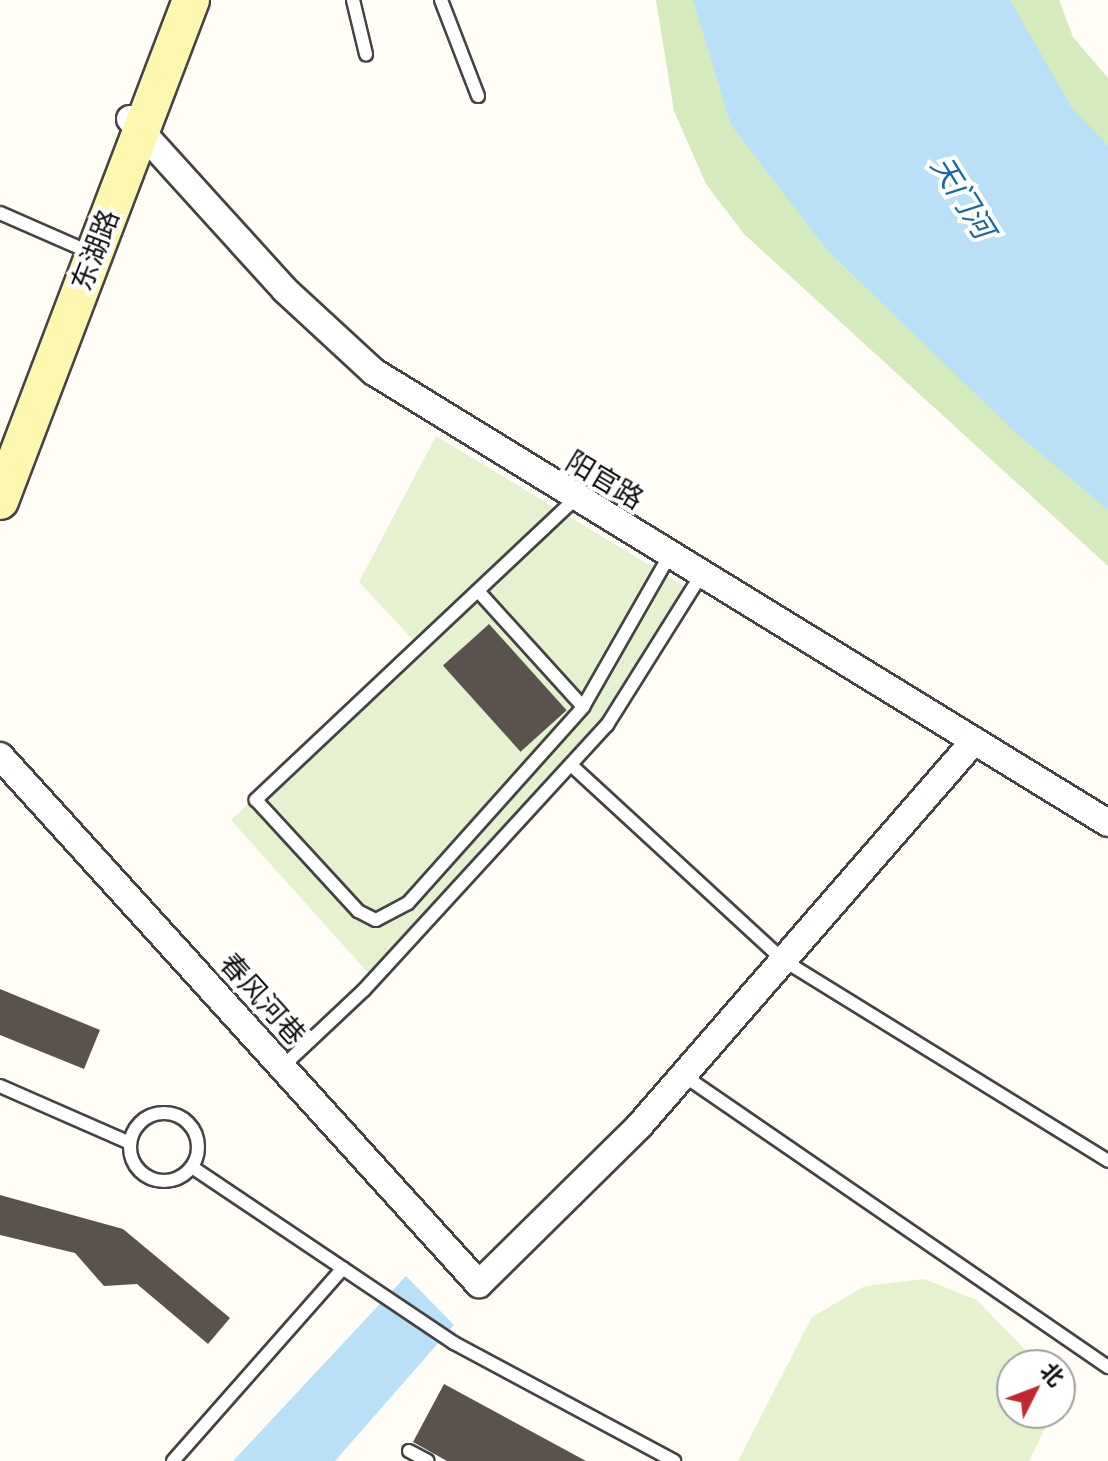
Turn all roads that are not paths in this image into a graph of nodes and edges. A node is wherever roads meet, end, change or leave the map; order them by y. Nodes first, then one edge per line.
1 (173, 0) edge
2 (191, 0) edge
3 (353, 0) edge
4 (441, 0) edge
5 (366, 54) dead end
6 (478, 96) dead end
7 (134, 124) junction
8 (0, 213) edge
9 (78, 247) junction
10 (0, 447) edge
11 (575, 499) junction
12 (0, 501) edge
13 (669, 556) junction
14 (701, 575) junction
15 (478, 591) junction
16 (583, 707) junction
17 (974, 741) junction
18 (0, 756) edge
19 (571, 765) junction
20 (1108, 823) edge
21 (783, 960) junction
22 (282, 1067) junction
23 (683, 1075) junction
24 (0, 1086) edge
25 (130, 1143) junction
26 (1108, 1161) edge
27 (192, 1167) junction
28 (343, 1268) junction
29 (1108, 1367) edge
30 (409, 1451) dead end
31 (173, 1461) edge
32 (428, 1461) edge
33 (674, 1461) edge

1 - 7 main road, 东湖路
2 - 7 main road, 东湖路
3 - 5 lane
4 - 6 lane
7 - 9 main road, 东湖路
7 - 11 street, 阳官路
7 - 12 main road, 东湖路
8 - 9 lane
9 - 10 main road, 东湖路
11 - 13 street, 阳官路
11 - 15 lane
13 - 14 street, 阳官路
13 - 16 lane
14 - 17 street, 阳官路
14 - 19 lane
15 - 16 lane
15 - 16 lane
17 - 20 street, 阳官路
17 - 21 street
18 - 22 street, 春风河巷
19 - 21 lane
19 - 22 lane
21 - 23 street
21 - 26 lane
22 - 23 street, 春风河巷
23 - 29 lane
24 - 25 lane
25 - 27 lane
25 - 27 lane
27 - 28 lane
28 - 31 lane
28 - 33 lane
30 - 32 lane

